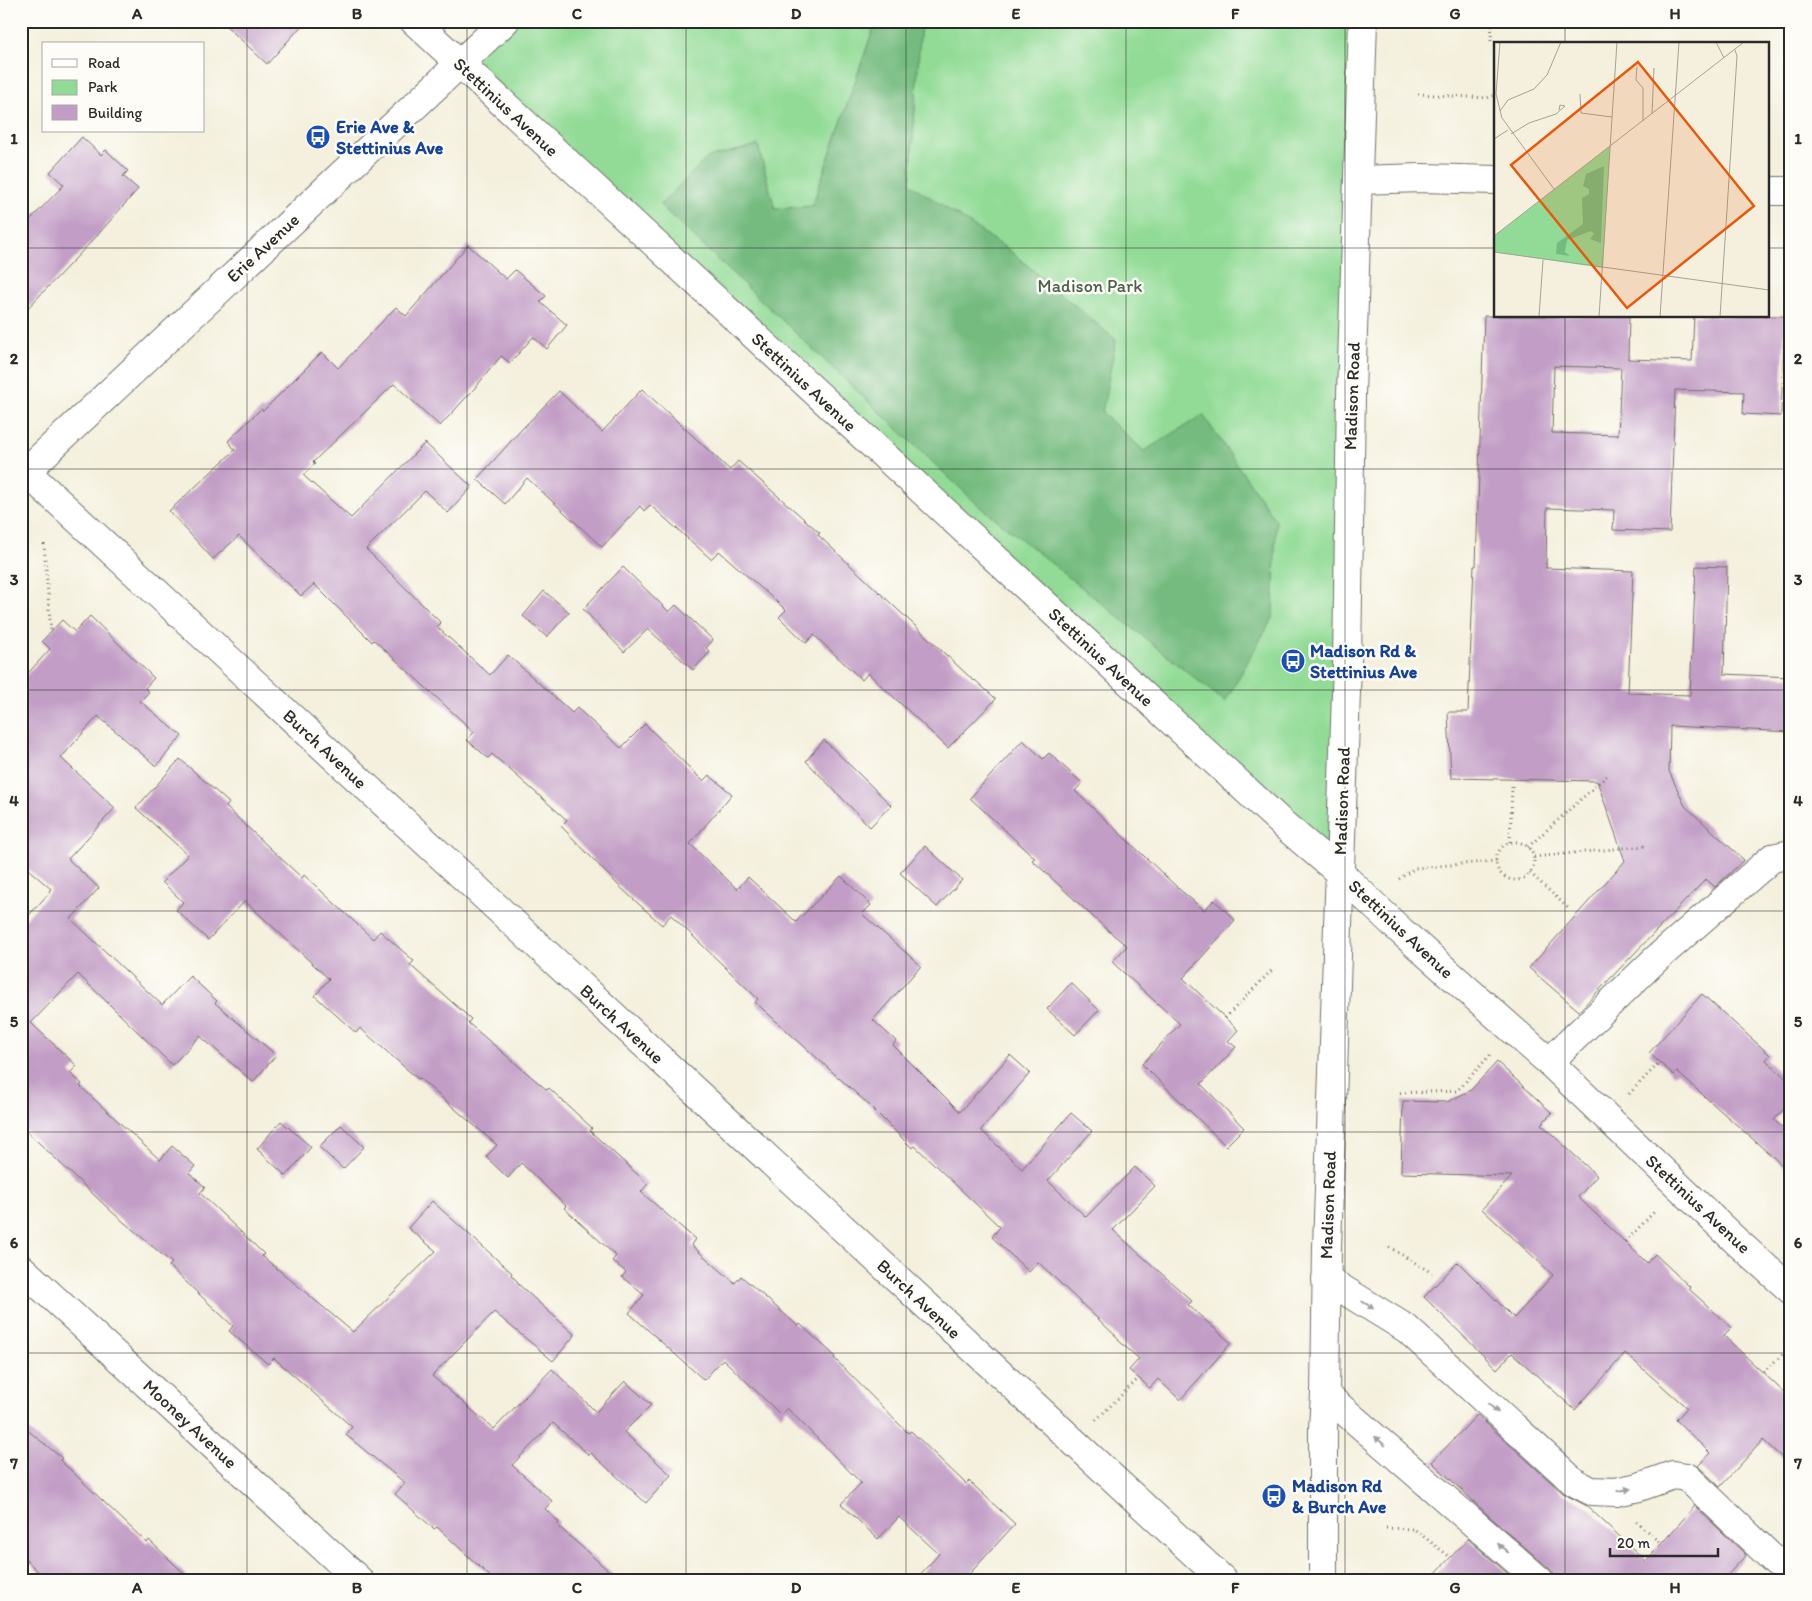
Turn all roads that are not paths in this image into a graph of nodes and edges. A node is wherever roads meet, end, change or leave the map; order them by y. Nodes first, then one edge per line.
1 (414, 21) edge
2 (505, 21) edge
3 (1363, 21) edge
4 (459, 64) junction
5 (1358, 180) junction
6 (1494, 180) edge
7 (1770, 191) edge
8 (1791, 191) edge
9 (23, 471) edge
10 (1791, 854) edge
11 (1340, 873) junction
12 (1548, 1062) junction
13 (21, 1268) edge
14 (1326, 1279) junction
15 (1791, 1290) edge
16 (1325, 1394) junction
17 (1776, 1562) dead end
18 (359, 1580) edge
19 (1223, 1580) edge
20 (1323, 1580) edge
21 (1539, 1580) edge

1 - 4 street, Stettinius Avenue
2 - 4 street, Erie Avenue
3 - 5 street, Madison Road
4 - 9 street, Erie Avenue
4 - 11 street, Stettinius Avenue
5 - 6 street
5 - 11 street, Madison Road
7 - 8 street
9 - 19 street, Burch Avenue
10 - 12 street
11 - 12 street, Stettinius Avenue
11 - 14 street, Madison Road
12 - 15 street, Stettinius Avenue
13 - 18 street, Mooney Avenue
14 - 16 street, Madison Road
14 -> 17 street
16 - 20 street, Madison Road
21 -> 16 street

